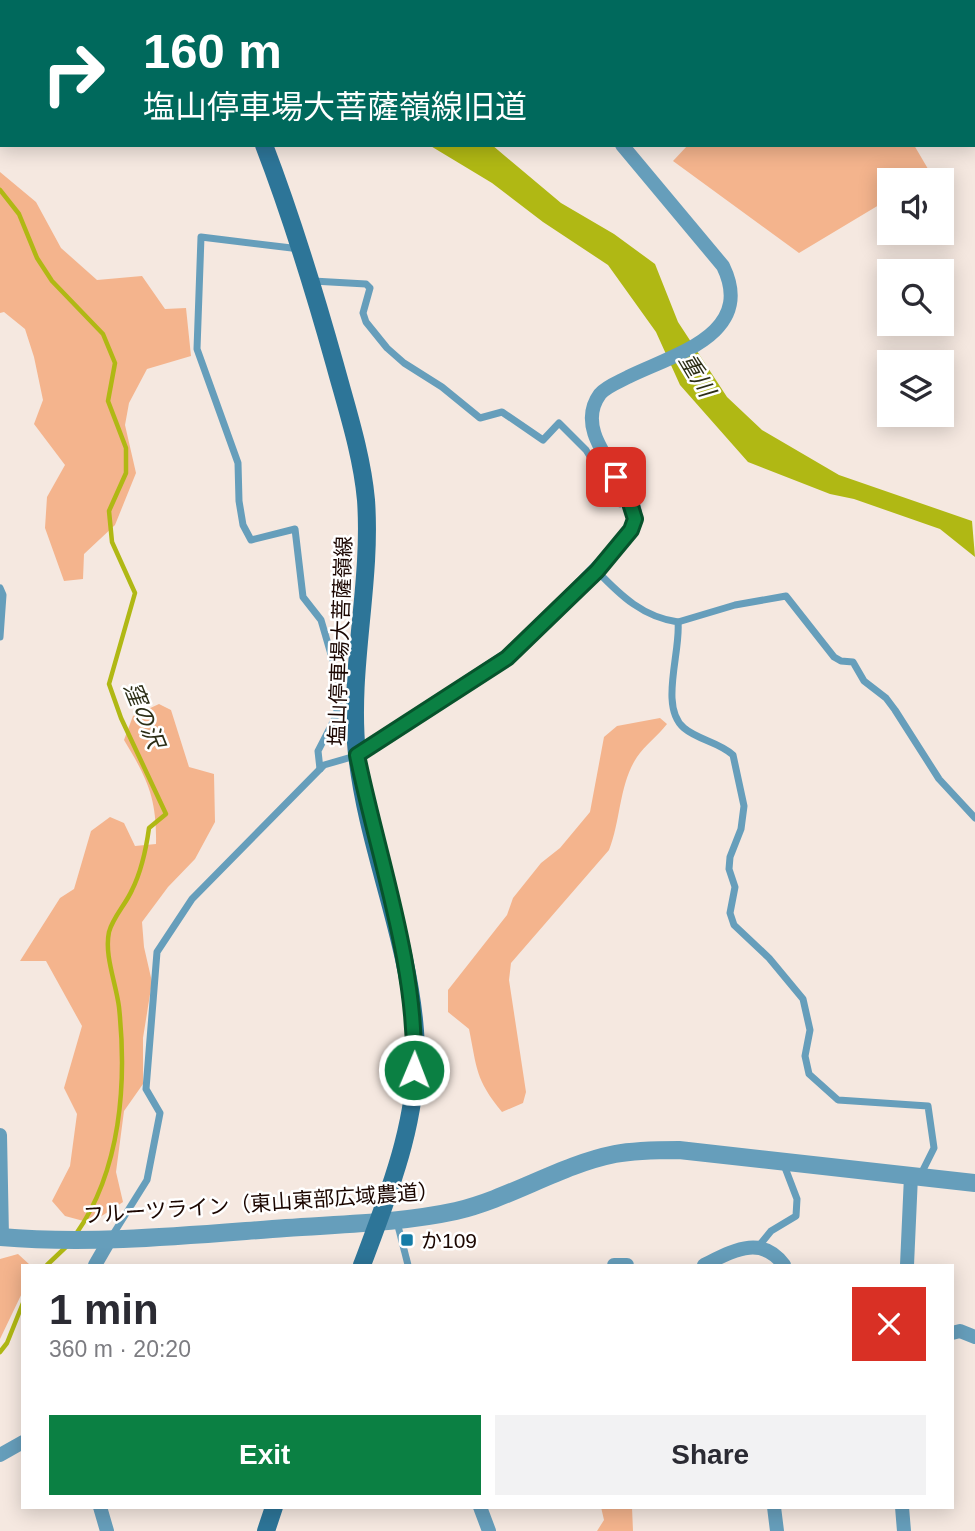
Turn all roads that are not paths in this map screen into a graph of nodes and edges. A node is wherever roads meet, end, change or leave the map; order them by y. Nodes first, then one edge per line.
1 (265, 147) edge
2 (624, 147) edge
3 (303, 250) junction
4 (313, 281) junction
5 (629, 500) junction
6 (597, 571) junction
7 (0, 588) edge
8 (678, 622) junction
9 (0, 637) edge
10 (357, 755) junction
11 (320, 769) junction
12 (975, 818) edge
13 (0, 1135) edge
14 (1, 1153) edge
15 (783, 1161) junction
16 (916, 1177) junction
17 (975, 1183) edge
18 (388, 1220) junction
19 (1, 1237) edge
20 (110, 1239) junction
21 (758, 1247) junction
22 (96, 1264) edge
23 (363, 1264) edge
24 (408, 1264) edge
25 (706, 1264) edge
26 (783, 1264) edge
27 (907, 1264) edge
28 (954, 1332) edge
29 (975, 1337) edge
30 (21, 1443) edge
31 (0, 1455) edge
32 (101, 1509) edge
33 (273, 1509) edge
34 (481, 1509) edge
35 (774, 1509) edge
36 (902, 1509) edge
37 (107, 1531) edge
38 (266, 1531) edge
39 (489, 1531) edge
40 (777, 1531) edge
41 (904, 1531) edge

1 - 3 main road, 塩山停車場大菩薩嶺線
2 - 5 street
3 - 4 main road, 塩山停車場大菩薩嶺線
3 - 11 lane
4 - 5 lane
4 - 10 main road, 塩山停車場大菩薩嶺線
5 - 6 street
6 - 8 lane
6 - 10 street
7 - 9 lane
8 - 12 lane
8 - 16 lane
10 - 11 lane
10 - 18 main road, 塩山停車場大菩薩嶺線
11 - 20 lane
13 - 14 street
14 - 19 street
15 - 16 street, フルーツライン（東山東部広域農道）
15 - 18 street, フルーツライン（東山東部広域農道）
15 - 21 lane
16 - 17 street, フルーツライン（東山東部広域農道）
16 - 27 street
18 - 20 street, フルーツライン（東山東部広域農道）
18 - 23 main road, 塩山停車場大菩薩嶺線
18 - 24 lane
19 - 20 street, フルーツライン（東山東部広域農道）
20 - 22 street
21 - 25 street
21 - 26 street
28 - 29 street
30 - 31 street
32 - 37 street
33 - 38 main road
34 - 39 street
35 - 40 street
36 - 41 street

